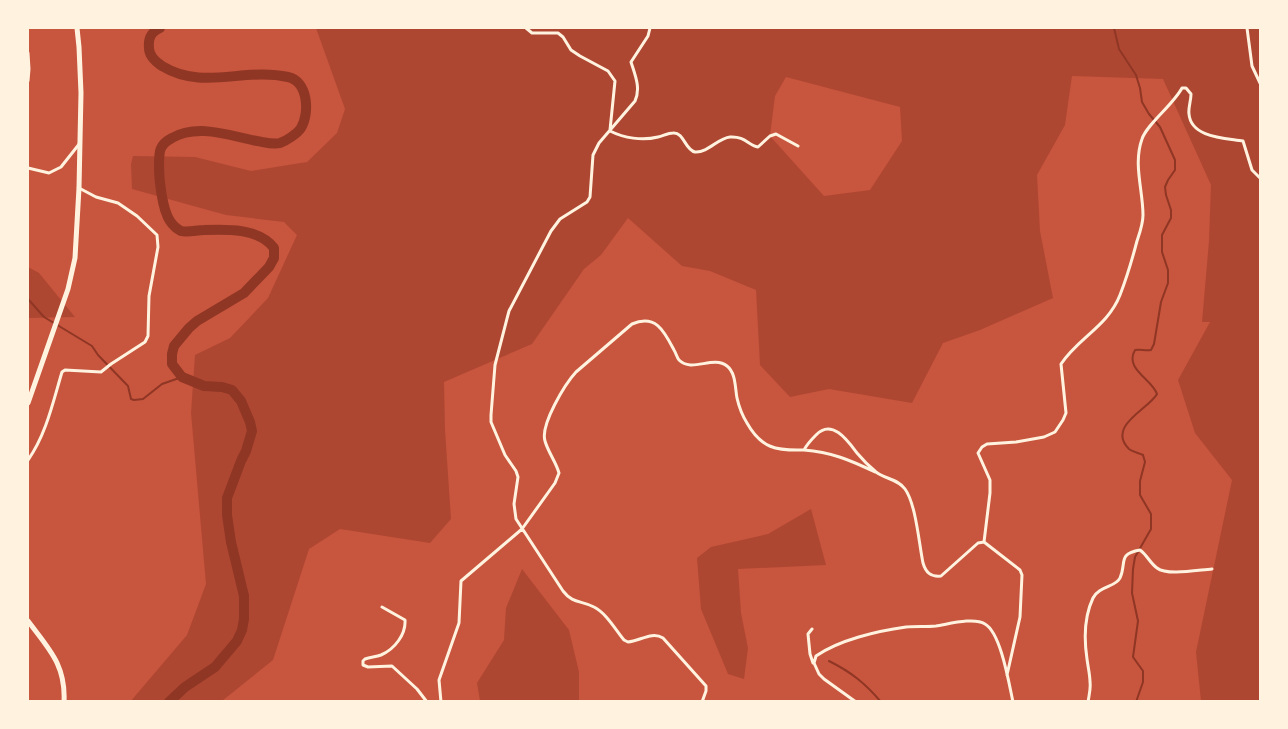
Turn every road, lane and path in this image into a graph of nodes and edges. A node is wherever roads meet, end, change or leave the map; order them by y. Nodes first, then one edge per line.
1 (77, 28) edge
2 (526, 28) edge
3 (650, 28) edge
4 (1247, 28) edge
5 (28, 53) edge
6 (28, 81) edge
7 (1260, 83) edge
8 (610, 131) junction
9 (80, 143) junction
10 (798, 146) dead end
11 (28, 168) edge
12 (1260, 178) edge
13 (79, 188) junction
14 (28, 402) edge
15 (804, 450) junction
16 (28, 460) edge
17 (877, 473) junction
18 (522, 529) junction
19 (984, 542) junction
20 (1212, 570) dead end
21 (382, 607) dead end
22 (28, 621) edge
23 (812, 629) dead end
24 (814, 663) junction
25 (1007, 676) junction
26 (64, 702) edge
27 (427, 702) edge
28 (441, 702) edge
29 (702, 702) edge
30 (856, 702) edge
31 (1013, 702) edge
32 (1088, 702) edge

1 - 9 main road
2 - 8 street
3 - 8 street
4 - 7 street
5 - 6 street
8 - 10 street
8 - 18 street
9 - 11 street
9 - 13 main road
12 - 19 street
13 - 14 main road
13 - 16 street
15 - 17 street
15 - 17 street
15 - 18 street
17 - 19 street
18 - 28 street
18 - 29 street
19 - 25 street
20 - 32 street
21 - 27 street
22 - 26 main road
23 - 24 street
24 - 25 street
24 - 30 street
25 - 31 street

